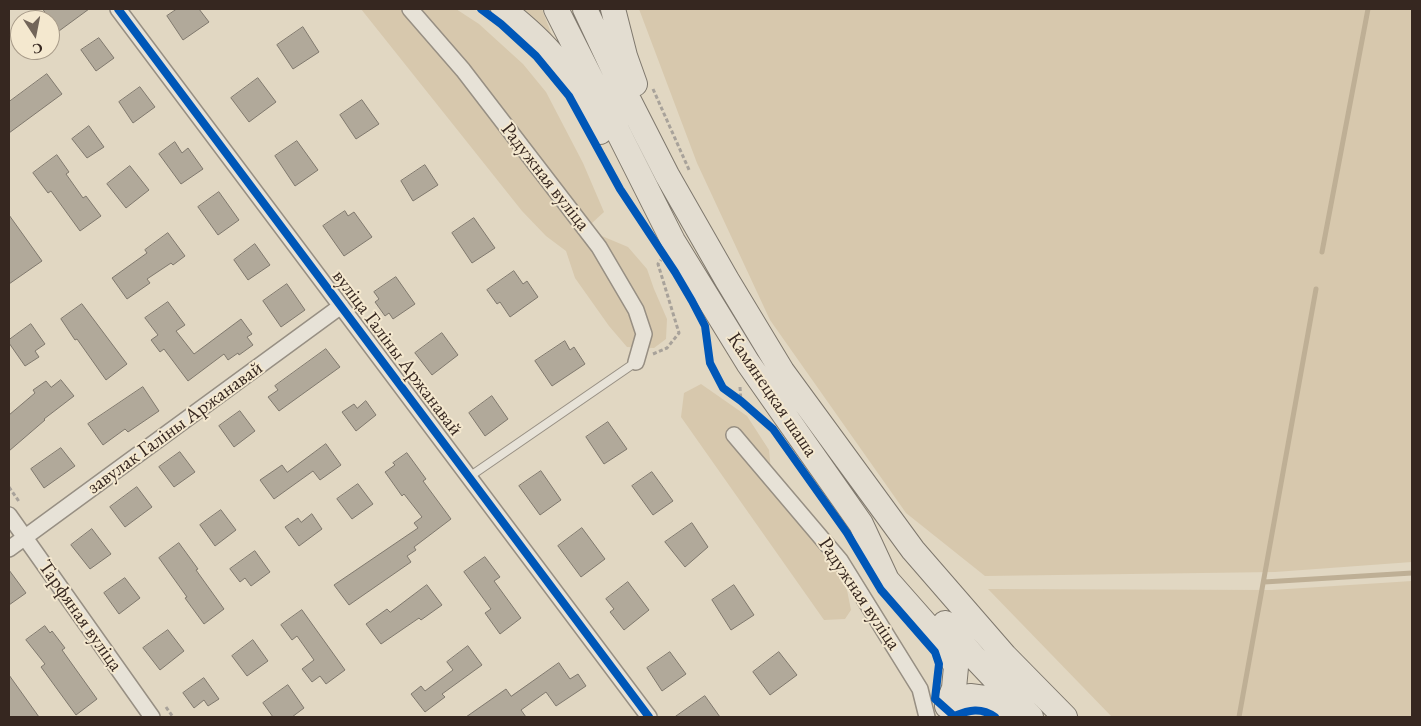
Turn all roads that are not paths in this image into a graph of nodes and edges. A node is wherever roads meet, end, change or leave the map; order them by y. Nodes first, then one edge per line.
1 (410, 9) edge
2 (503, 9) edge
3 (556, 9) edge
4 (585, 9) edge
5 (613, 9) edge
6 (122, 10) edge
7 (667, 175) junction
8 (668, 248) junction
9 (341, 306) junction
10 (636, 362) joint
11 (734, 435) dead end
12 (469, 477) junction
13 (9, 515) edge
14 (862, 524) junction
15 (25, 538) junction
16 (9, 549) edge
17 (935, 713) edge
18 (152, 717) edge
19 (648, 717) edge
20 (1011, 717) edge
21 (1031, 717) edge
22 (1065, 717) edge

1 - 10 street, Радужная вуліца
2 - 8 main road
3 - 8 main road, Камянецкая шаша
4 - 7 main road, Камянецкая шаша
5 - 7 main road
6 - 9 street, вуліца Галіны Аржанавай
7 - 22 main road, Камянецкая шаша
8 - 14 main road, Камянецкая шаша
9 - 12 street, вуліца Галіны Аржанавай
9 - 15 street, завулак Галіны Аржанавай
10 - 12 lane
11 - 17 street, Радужная вуліца
12 - 19 street, вуліца Галіны Аржанавай
13 - 15 street, Тарфяная вуліца
14 - 17 main road, Камянецкая шаша
14 - 21 main road
15 - 16 street, завулак Галіны Аржанавай
15 - 18 street, Тарфяная вуліца
17 - 20 main road

